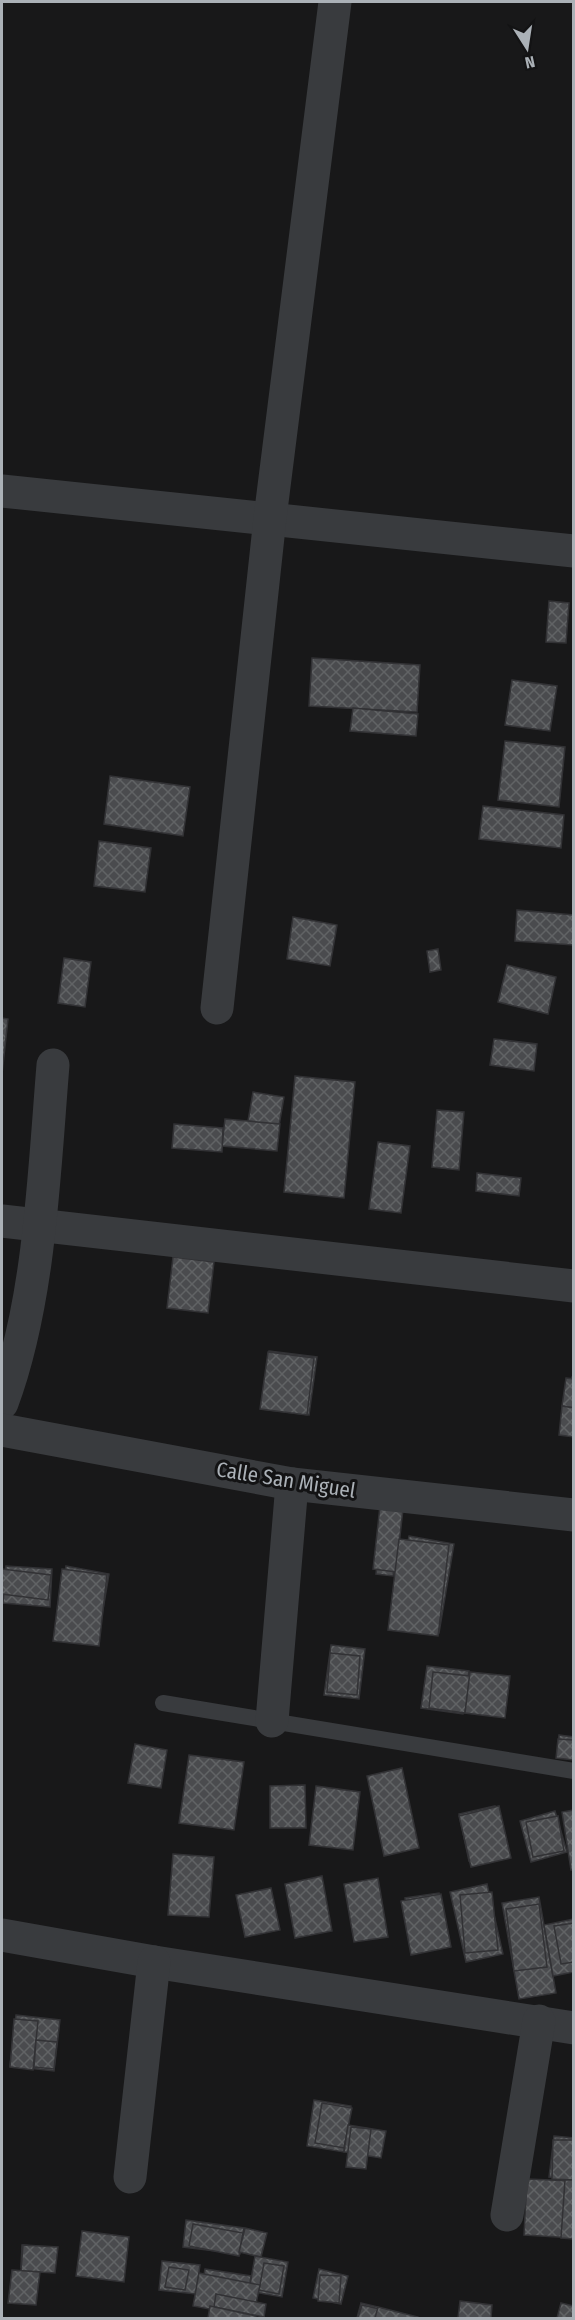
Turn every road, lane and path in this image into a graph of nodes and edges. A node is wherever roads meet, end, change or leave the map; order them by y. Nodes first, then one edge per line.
1 (335, 2) edge
2 (2, 491) edge
3 (270, 518) junction
4 (573, 551) edge
5 (218, 1008) dead end
6 (52, 1065) dead end
7 (2, 1221) edge
8 (40, 1225) junction
9 (573, 1286) edge
10 (2, 1403) edge
11 (2, 1430) edge
12 (292, 1484) junction
13 (573, 1515) edge
14 (163, 1703) dead end
15 (273, 1721) junction
16 (573, 1771) edge
17 (2, 1935) edge
18 (154, 1962) junction
19 (539, 2021) junction
20 (573, 2028) edge
21 (130, 2177) dead end
22 (507, 2216) dead end

1 - 3 street
2 - 3 street
3 - 4 street
3 - 5 street
6 - 8 street
7 - 8 street
8 - 9 street
8 - 10 street
11 - 12 street, Calle San Miguel
12 - 13 street, Calle San Miguel
12 - 15 street
14 - 15 lane
15 - 16 lane
17 - 18 street
18 - 19 street
18 - 21 street
19 - 20 street
19 - 22 street

